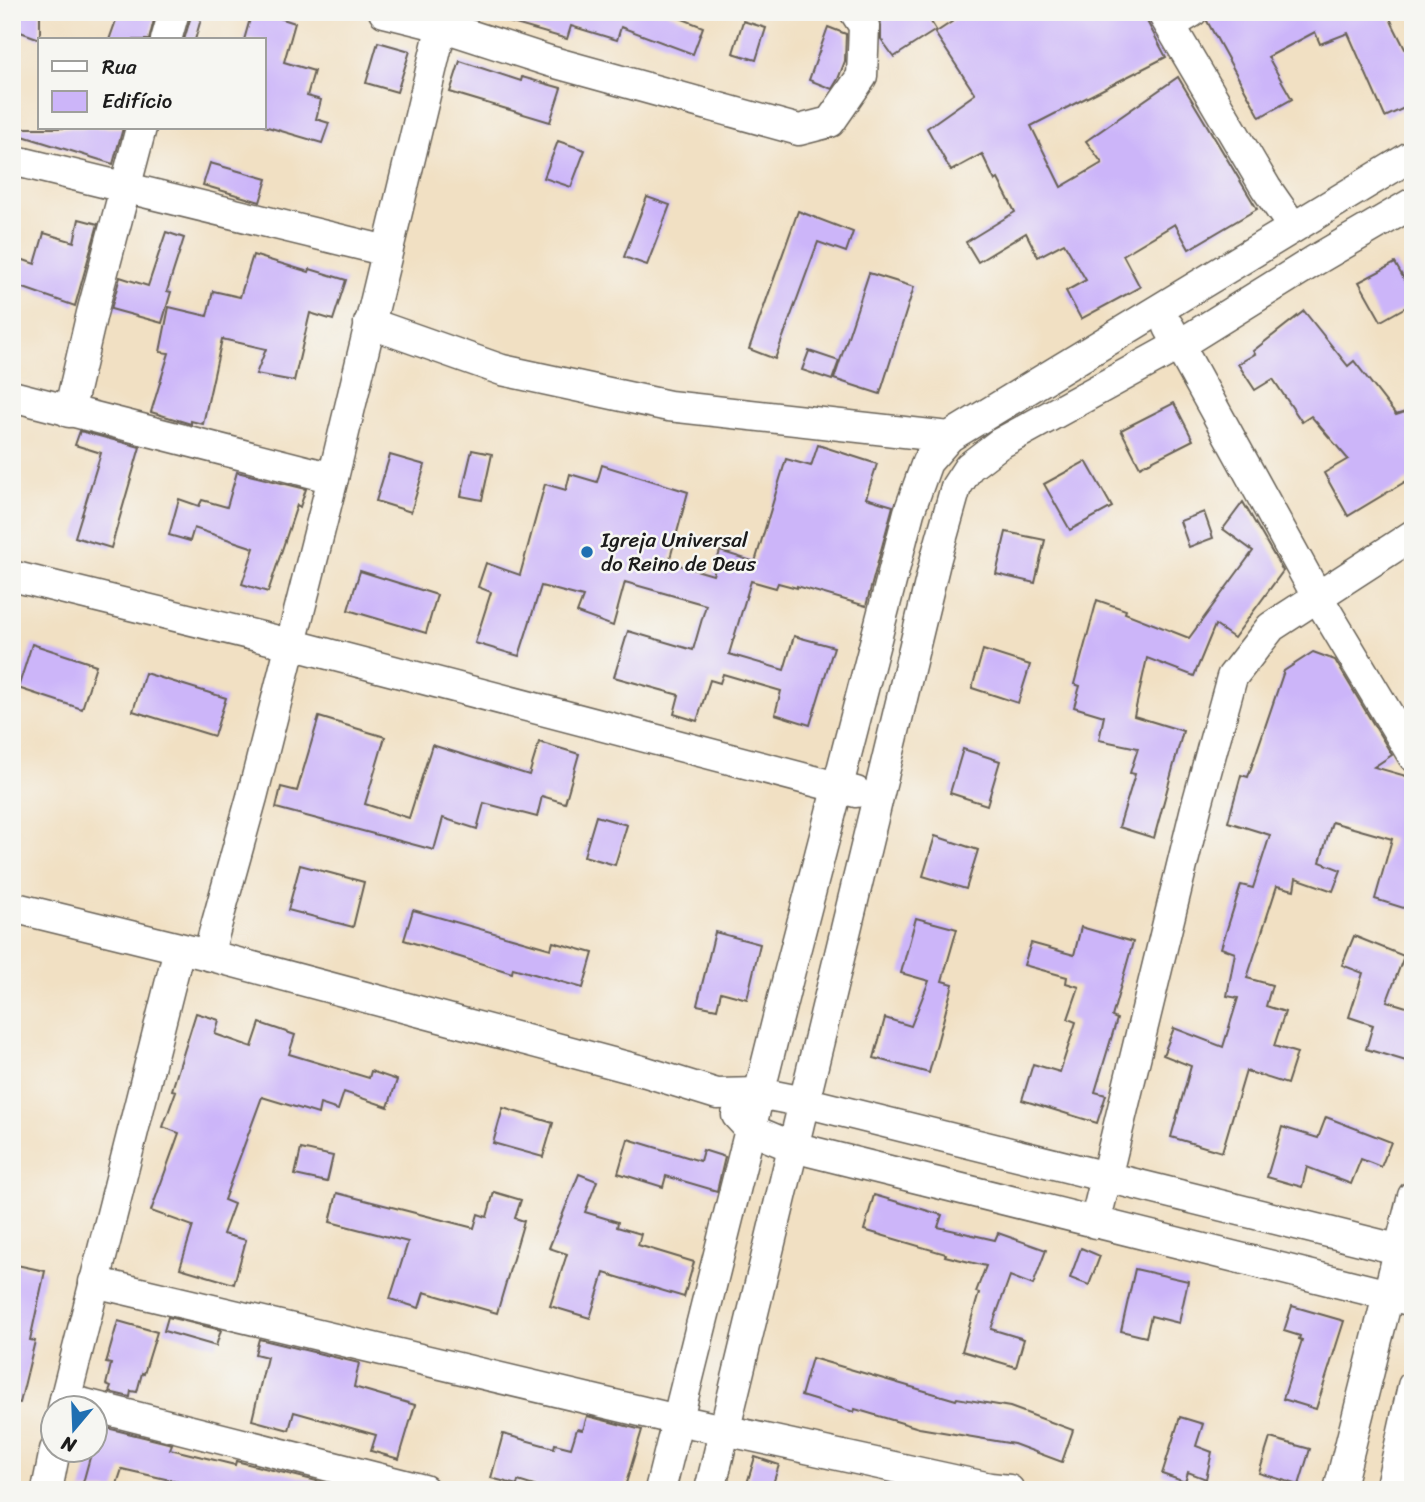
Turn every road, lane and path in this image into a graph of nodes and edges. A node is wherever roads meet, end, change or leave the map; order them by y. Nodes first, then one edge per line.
1 (174, 12) edge
2 (384, 12) edge
3 (855, 12) edge
4 (1175, 17) edge
5 (443, 19) edge
6 (167, 38) edge
7 (140, 130) edge
8 (1413, 155) edge
9 (12, 160) edge
10 (124, 187) junction
11 (1413, 203) edge
12 (1293, 227) junction
13 (387, 251) junction
14 (1160, 310) junction
15 (369, 323) junction
16 (1179, 345) junction
17 (12, 396) edge
18 (69, 412) junction
19 (949, 437) junction
20 (333, 478) junction
21 (1413, 535) edge
22 (12, 576) edge
23 (890, 585) junction
24 (927, 595) junction
25 (1317, 596) junction
26 (290, 644) junction
27 (1413, 756) edge
28 (838, 786) junction
29 (878, 798) junction
30 (12, 907) edge
31 (179, 949) junction
32 (208, 956) junction
33 (759, 1093) junction
34 (717, 1094) junction
35 (804, 1102) junction
36 (750, 1129) junction
37 (793, 1147) junction
38 (1107, 1178) junction
39 (1413, 1196) edge
40 (1096, 1223) junction
41 (1406, 1251) edge
42 (94, 1282) junction
43 (1401, 1298) edge
44 (1413, 1387) edge
45 (66, 1394) edge
46 (108, 1414) edge
47 (678, 1420) junction
48 (725, 1429) junction
49 (52, 1464) edge
50 (47, 1490) edge
51 (424, 1490) edge
52 (660, 1490) edge
53 (710, 1490) edge
54 (1009, 1490) edge
55 (1339, 1490) edge
56 (1390, 1490) edge

1 - 6 street
2 - 5 street
3 - 5 street
4 - 12 street
5 - 13 street
7 - 10 street
8 - 12 street
9 - 10 street
10 - 13 street
10 - 18 street
11 - 16 street
12 - 14 street
13 - 15 street
14 - 16 street
14 - 19 street
15 - 19 street
15 - 20 street
16 - 24 street
16 - 25 street
17 - 18 street
18 - 20 street
19 - 23 street
20 - 26 street
21 - 25 street
22 - 26 street
23 - 24 street
23 - 28 street
24 - 29 street
25 - 27 street
25 - 38 street
26 - 28 street
26 - 32 street
28 - 29 street
28 - 33 street
29 - 35 street
30 - 31 street
31 - 32 street
31 - 42 street
32 - 34 street
33 - 34 street
33 - 35 street
33 - 36 street
34 - 36 street
35 - 37 street
35 - 38 street
36 - 37 street
36 - 47 street
37 - 40 street
37 - 48 street
38 - 40 street
38 - 41 street
39 - 41 street
40 - 43 street
41 - 43 street
42 - 45 street
42 - 47 street
43 - 55 street
44 - 56 street
46 - 51 street
47 - 48 street
47 - 52 street
48 - 53 street
48 - 54 street
49 - 50 street

